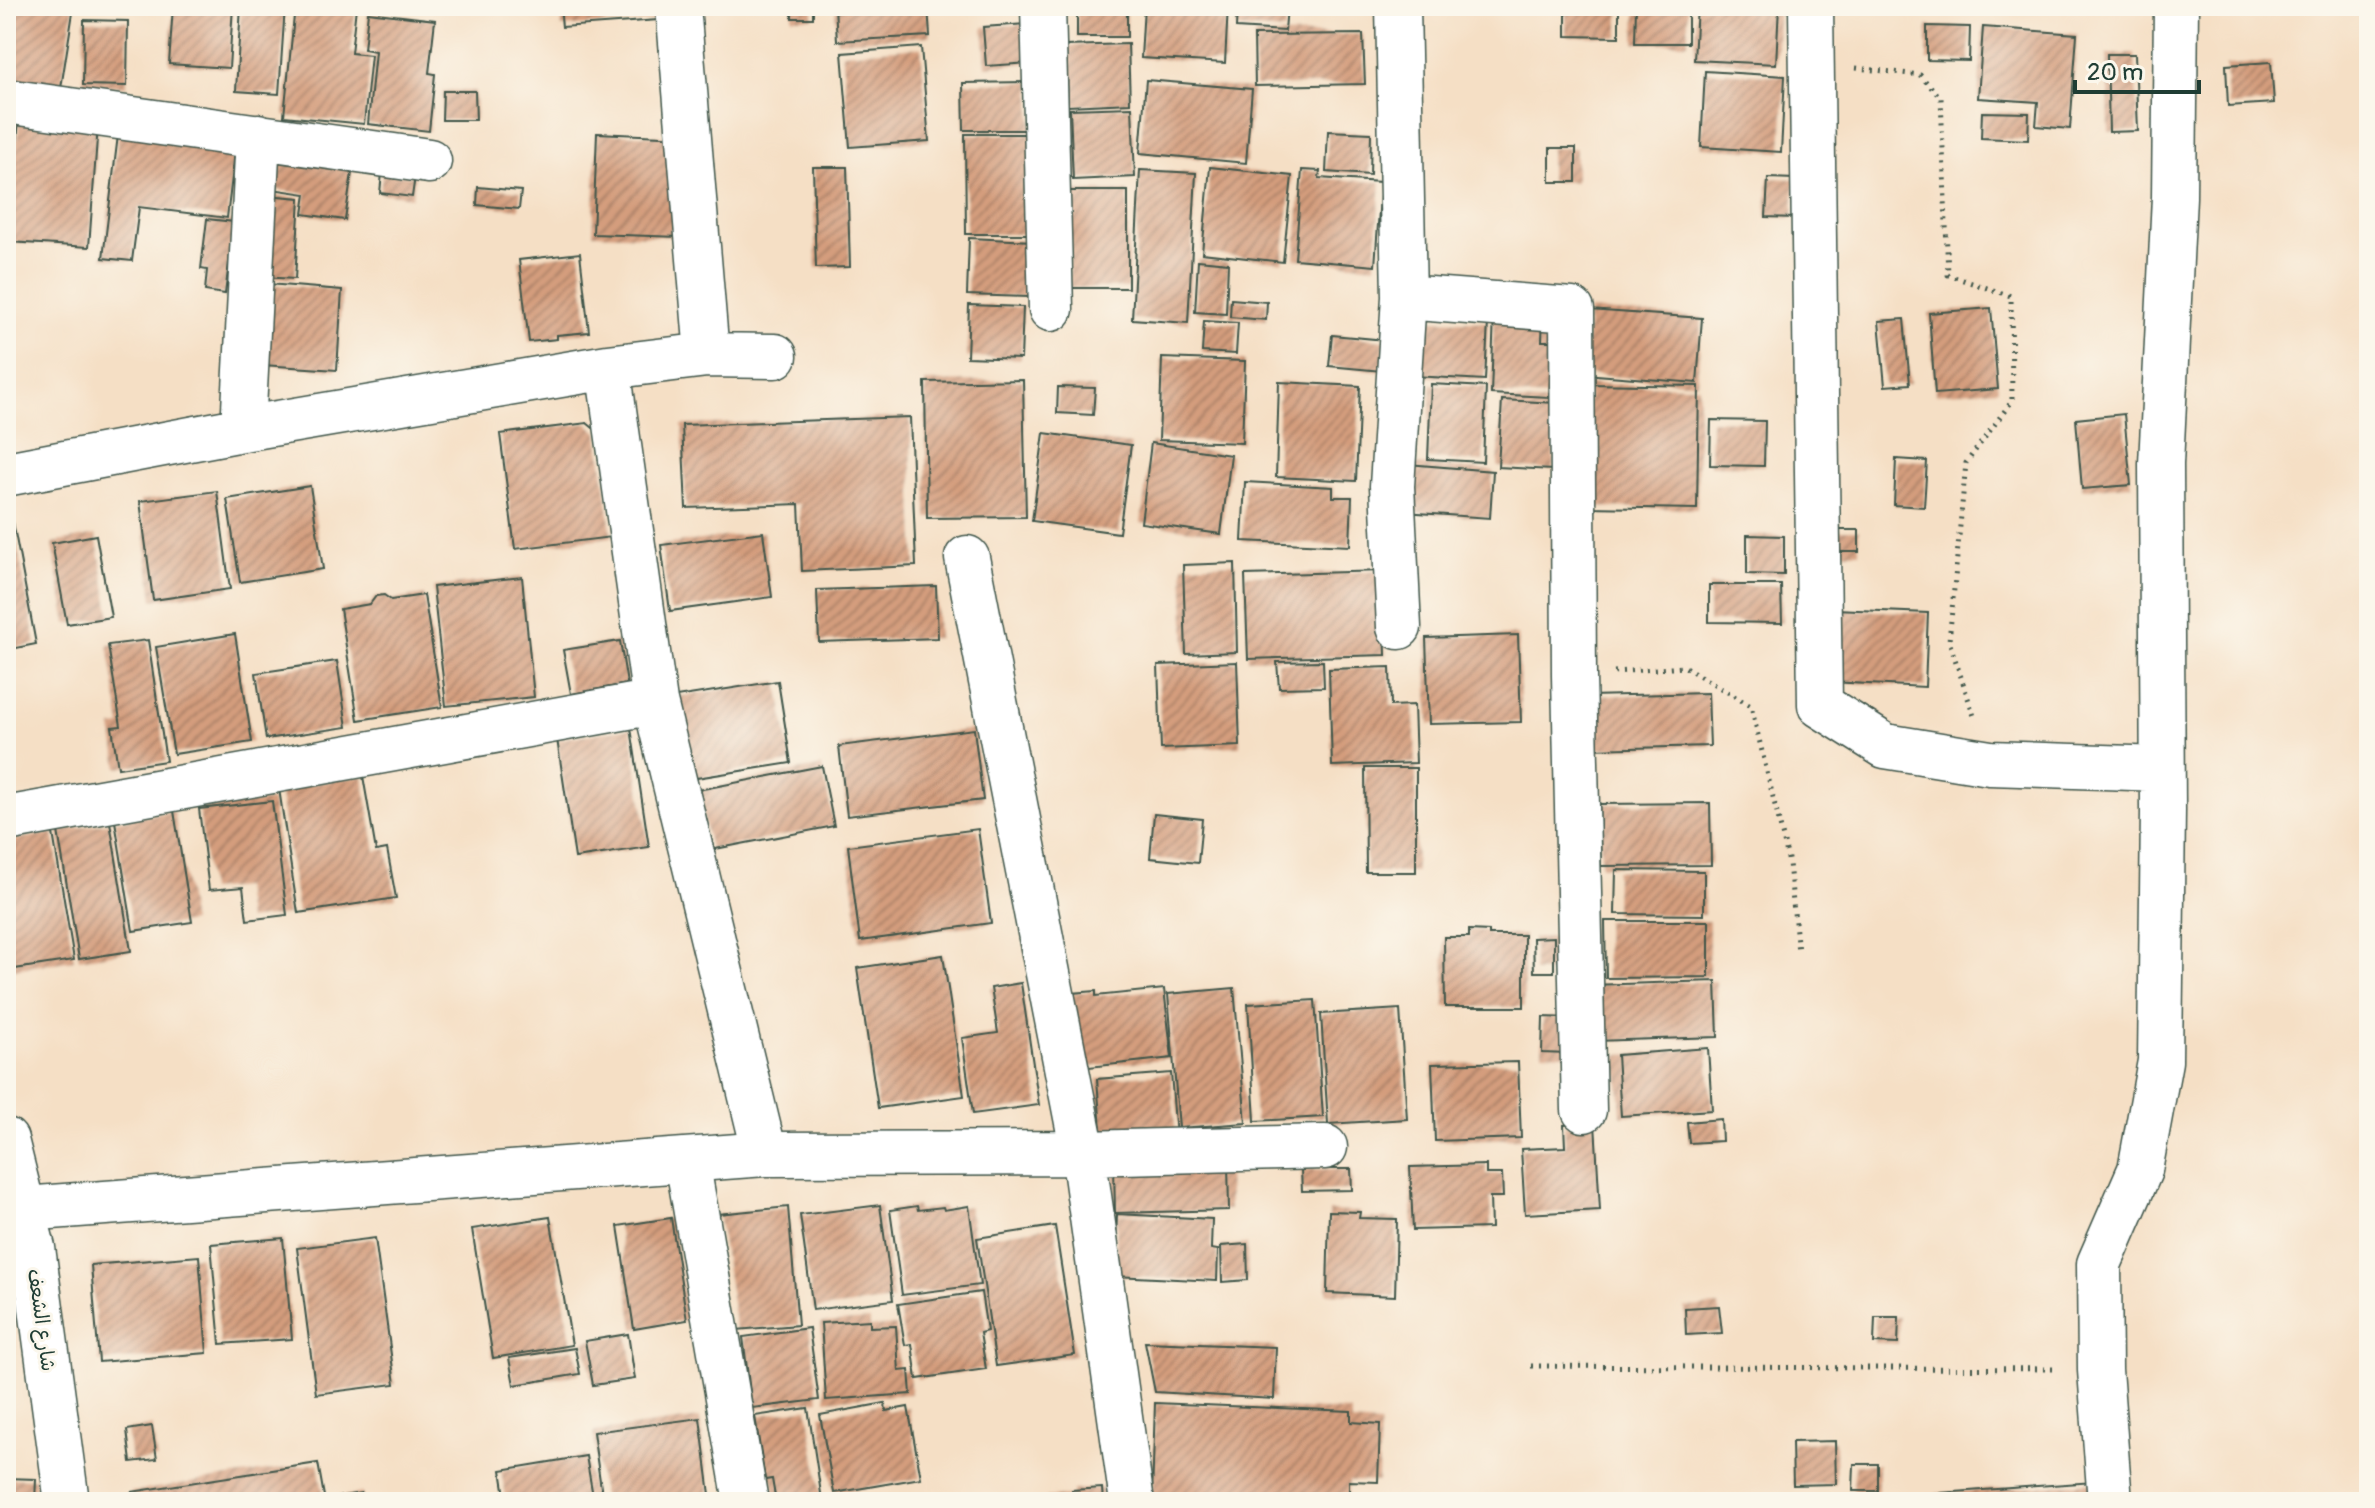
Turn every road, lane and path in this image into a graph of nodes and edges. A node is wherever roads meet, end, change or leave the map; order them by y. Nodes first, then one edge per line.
1 (678, 6) edge
2 (1043, 6) edge
3 (1398, 6) edge
4 (1811, 6) edge
5 (2176, 6) edge
6 (1811, 63) junction
7 (6, 101) edge
8 (258, 136) junction
9 (429, 161) dead end
10 (1404, 297) junction
11 (1051, 309) dead end
12 (707, 355) junction
13 (775, 356) dead end
14 (608, 367) junction
15 (243, 429) junction
16 (6, 474) edge
17 (967, 558) dead end
18 (1399, 627) dead end
19 (1574, 676) junction
20 (655, 702) junction
21 (1990, 763) junction
22 (2162, 769) junction
23 (6, 819) edge
24 (1798, 952) dead end
25 (1584, 1110) dead end
26 (6, 1140) edge
27 (1325, 1147) dead end
28 (1083, 1153) junction
29 (765, 1154) junction
30 (687, 1160) junction
31 (24, 1209) junction
32 (1531, 1366) dead end
33 (2100, 1370) junction
34 (67, 1502) edge
35 (746, 1502) edge
36 (1132, 1502) edge
37 (2110, 1502) edge

1 - 12 street
2 - 11 street
3 - 10 street
4 - 6 street
5 - 22 street
6 - 21 street
6 - 21 path
7 - 8 street
8 - 9 street
8 - 15 street
10 - 18 street
10 - 19 street
12 - 13 street
12 - 14 street
14 - 15 street
14 - 20 street
15 - 16 street
17 - 28 street
19 - 24 path
19 - 25 street
20 - 23 street
20 - 29 street
21 - 22 street
22 - 33 street
26 - 31 street, شارع الشعف
27 - 28 street
28 - 29 street
28 - 36 street
29 - 30 street
30 - 31 street
30 - 35 street
31 - 34 street, شارع الشعف
32 - 33 path
33 - 37 street

